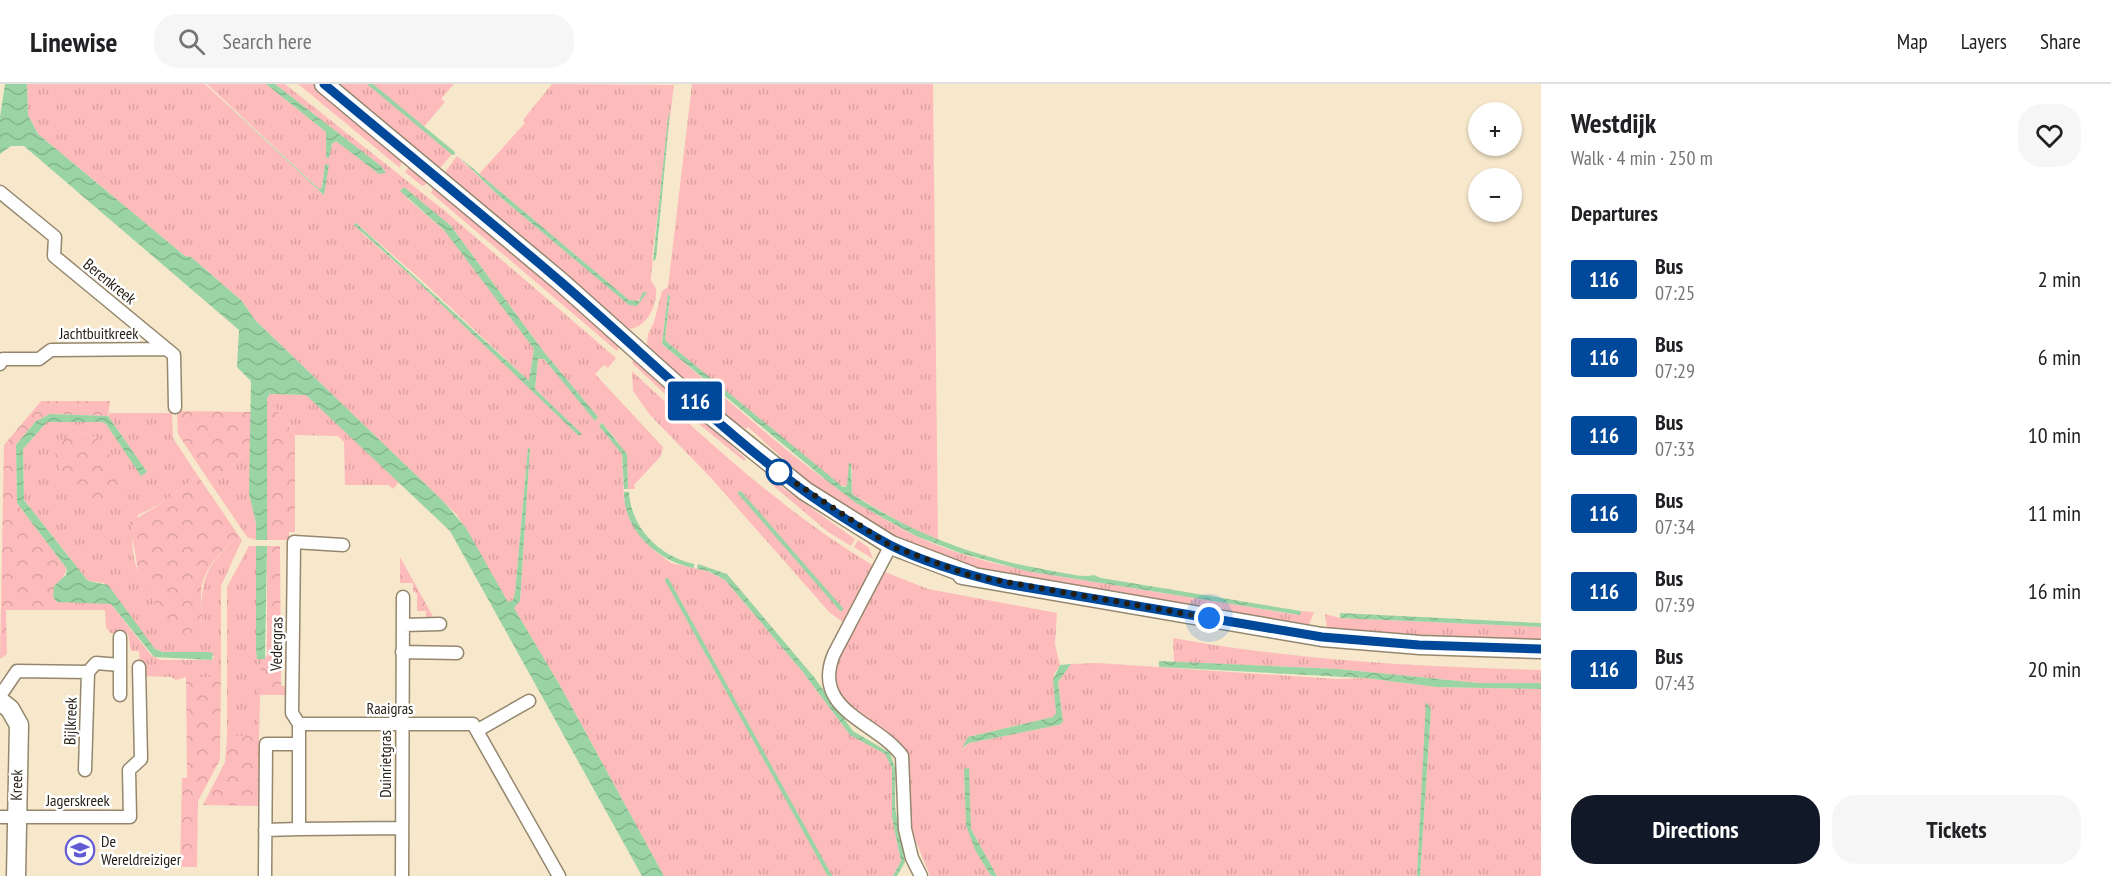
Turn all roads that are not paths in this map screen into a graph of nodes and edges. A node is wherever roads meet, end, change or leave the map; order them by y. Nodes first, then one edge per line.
1 (324, 84) edge
2 (0, 192) edge
3 (166, 349) junction
4 (0, 364) edge
5 (175, 407) dead end
6 (343, 545) dead end
7 (890, 549) junction
8 (403, 597) dead end
9 (440, 624) dead end
10 (403, 625) junction
11 (120, 637) dead end
12 (1541, 649) edge
13 (402, 652) junction
14 (457, 653) dead end
15 (120, 665) junction
16 (139, 667) dead end
17 (88, 672) junction
18 (120, 695) dead end
19 (0, 696) edge
20 (0, 701) edge
21 (529, 701) dead end
22 (300, 724) junction
23 (402, 724) junction
24 (478, 730) junction
25 (298, 744) junction
26 (85, 770) dead end
27 (8, 817) edge
28 (401, 828) junction
29 (299, 829) junction
30 (266, 830) junction
31 (16, 876) edge
32 (265, 876) edge
33 (402, 876) edge
34 (559, 876) edge
35 (921, 876) edge

1 - 7 main road
2 - 3 street, Berenkreek
3 - 4 street, Jachtbuitkreek
3 - 5 street
6 - 22 street, Vedergras
7 - 12 main road
7 - 35 street
8 - 10 street, Duinrietgras
9 - 10 street
10 - 13 street, Duinrietgras
11 - 15 street
13 - 14 street
13 - 23 street, Duinrietgras
15 - 17 street
15 - 18 street
16 - 27 street, Jagerskreek
17 - 19 street
17 - 26 street, Bijlkreek
20 - 27 main road, Kreek
21 - 24 street
22 - 23 street, Raaigras
22 - 25 street, Vedergras
23 - 24 street, Raaigras
23 - 28 street, Duinrietgras
24 - 34 street
25 - 29 street, Vedergras
25 - 30 street
27 - 31 main road, Kreek
28 - 29 street
28 - 33 street, Duinrietgras
29 - 30 street
30 - 32 street

